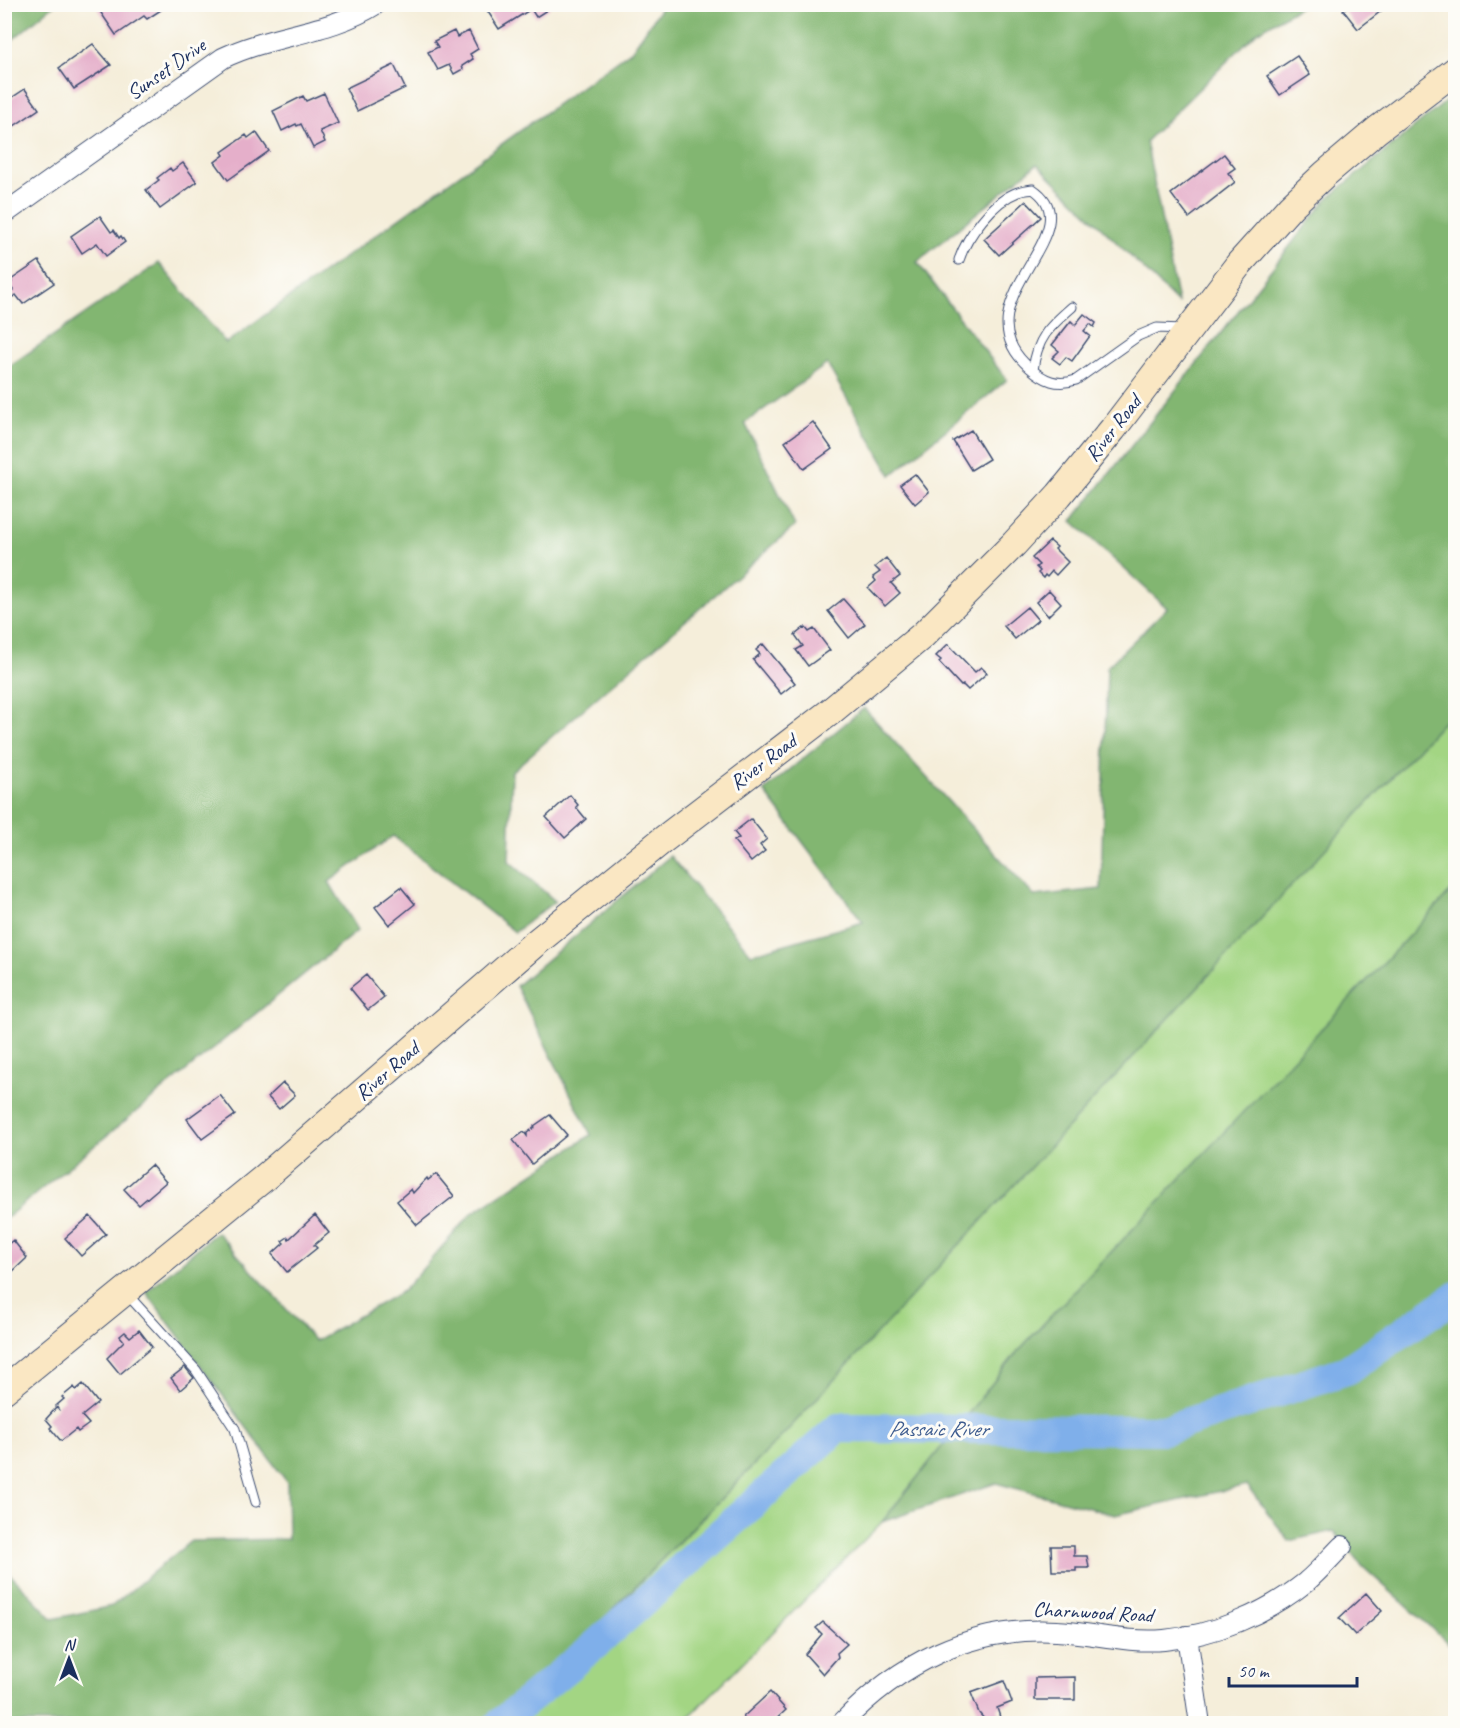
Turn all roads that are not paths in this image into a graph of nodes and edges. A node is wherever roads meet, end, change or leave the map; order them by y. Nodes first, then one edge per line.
1 (376, 4) edge
2 (1455, 70) edge
3 (4, 214) edge
4 (959, 260) dead end
5 (1072, 308) dead end
6 (1190, 329) junction
7 (1033, 370) junction
8 (125, 1291) junction
9 (4, 1390) edge
10 (256, 1502) dead end
11 (1342, 1546) dead end
12 (1186, 1636) junction
13 (841, 1724) edge
14 (1200, 1724) edge

1 - 3 street, Sunset Drive
2 - 6 street, River Road
4 - 7 lane
5 - 7 lane
6 - 7 lane
6 - 8 street, River Road
8 - 9 street, River Road
8 - 10 lane
11 - 12 street, Charnwood Road
12 - 13 street, Charnwood Road
12 - 14 street

